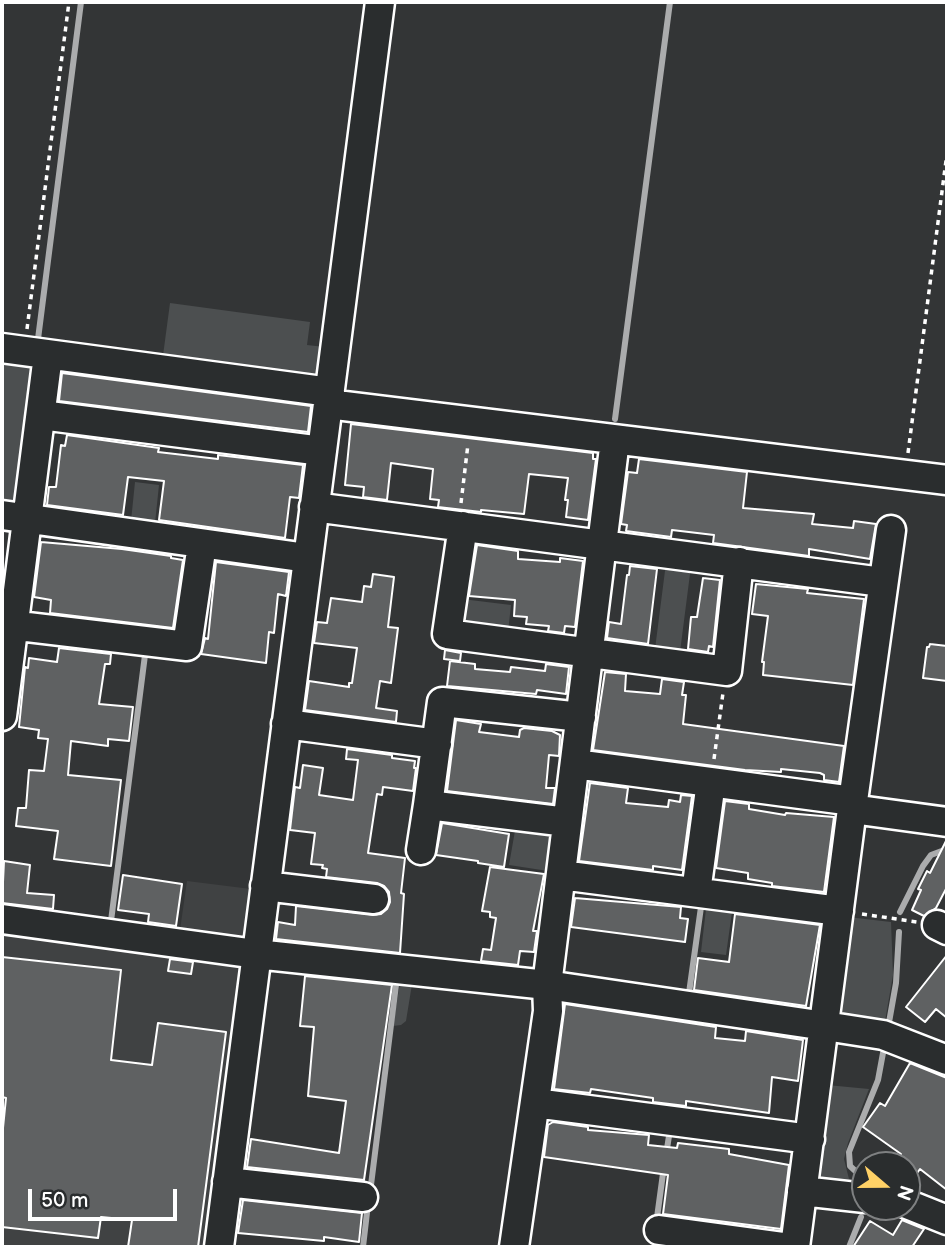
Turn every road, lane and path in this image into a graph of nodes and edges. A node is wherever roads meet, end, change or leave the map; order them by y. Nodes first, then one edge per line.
1 (69, 2) edge
2 (380, 2) edge
3 (947, 153) edge
4 (24, 352) edge
5 (329, 398) junction
6 (41, 415) junction
7 (471, 421) junction
8 (615, 440) junction
9 (322, 451) junction
10 (905, 474) junction
11 (947, 480) edge
12 (314, 507) junction
13 (15, 517) edge
14 (461, 526) junction
15 (891, 530) dead end
16 (603, 543) junction
17 (202, 544) junction
18 (307, 558) junction
19 (739, 562) junction
20 (882, 582) junction
21 (8, 624) edge
22 (590, 651) junction
23 (727, 671) junction
24 (2, 716) edge
25 (581, 717) junction
26 (286, 724) junction
27 (437, 744) junction
28 (575, 764) junction
29 (711, 782) junction
30 (428, 804) junction
31 (852, 805) junction
32 (567, 822) junction
33 (947, 822) edge
34 (421, 850) dead end
35 (561, 875) junction
36 (265, 886) junction
37 (696, 892) junction
38 (374, 899) dead end
39 (839, 911) junction
40 (2, 919) edge
41 (942, 928) edge
42 (256, 954) junction
43 (547, 985) junction
44 (825, 1026) junction
45 (947, 1060) edge
46 (535, 1103) junction
47 (810, 1139) junction
48 (227, 1182) junction
49 (803, 1191) junction
50 (851, 1196) edge
51 (363, 1197) dead end
52 (921, 1210) edge
53 (947, 1220) edge
54 (659, 1230) dead end
55 (219, 1247) edge
56 (514, 1247) edge
57 (784, 1247) edge
58 (795, 1247) edge

1 - 4 path
2 - 5 street
3 - 10 path
4 - 5 street
4 - 6 street
5 - 7 street
5 - 9 street
6 - 9 street
6 - 13 street
7 - 8 street
7 - 14 path
8 - 10 street
8 - 16 street
9 - 12 street
10 - 11 street
12 - 14 street
12 - 18 street
13 - 17 street
13 - 21 street
14 - 16 street
14 - 22 street
15 - 20 street
16 - 19 street
16 - 22 street
17 - 18 street
17 - 21 street
18 - 26 street
19 - 20 street
19 - 23 street
20 - 31 street
21 - 24 street
22 - 23 street
22 - 25 street
23 - 29 path
25 - 27 street
25 - 28 street
26 - 27 street
26 - 36 street
27 - 30 street
28 - 29 street
28 - 32 street
29 - 31 street
29 - 37 street
30 - 32 street
30 - 34 street
31 - 33 street
31 - 39 street
32 - 35 street
35 - 37 street
35 - 43 street
36 - 38 street
36 - 42 street
37 - 39 street
39 - 41 path
39 - 44 street
40 - 42 street
42 - 43 street
42 - 48 street
43 - 44 street
43 - 46 street
44 - 45 street
44 - 47 street
46 - 47 street
46 - 56 street
47 - 49 street
48 - 51 street
48 - 55 street
49 - 50 street
49 - 58 street
52 - 53 street
54 - 57 street

